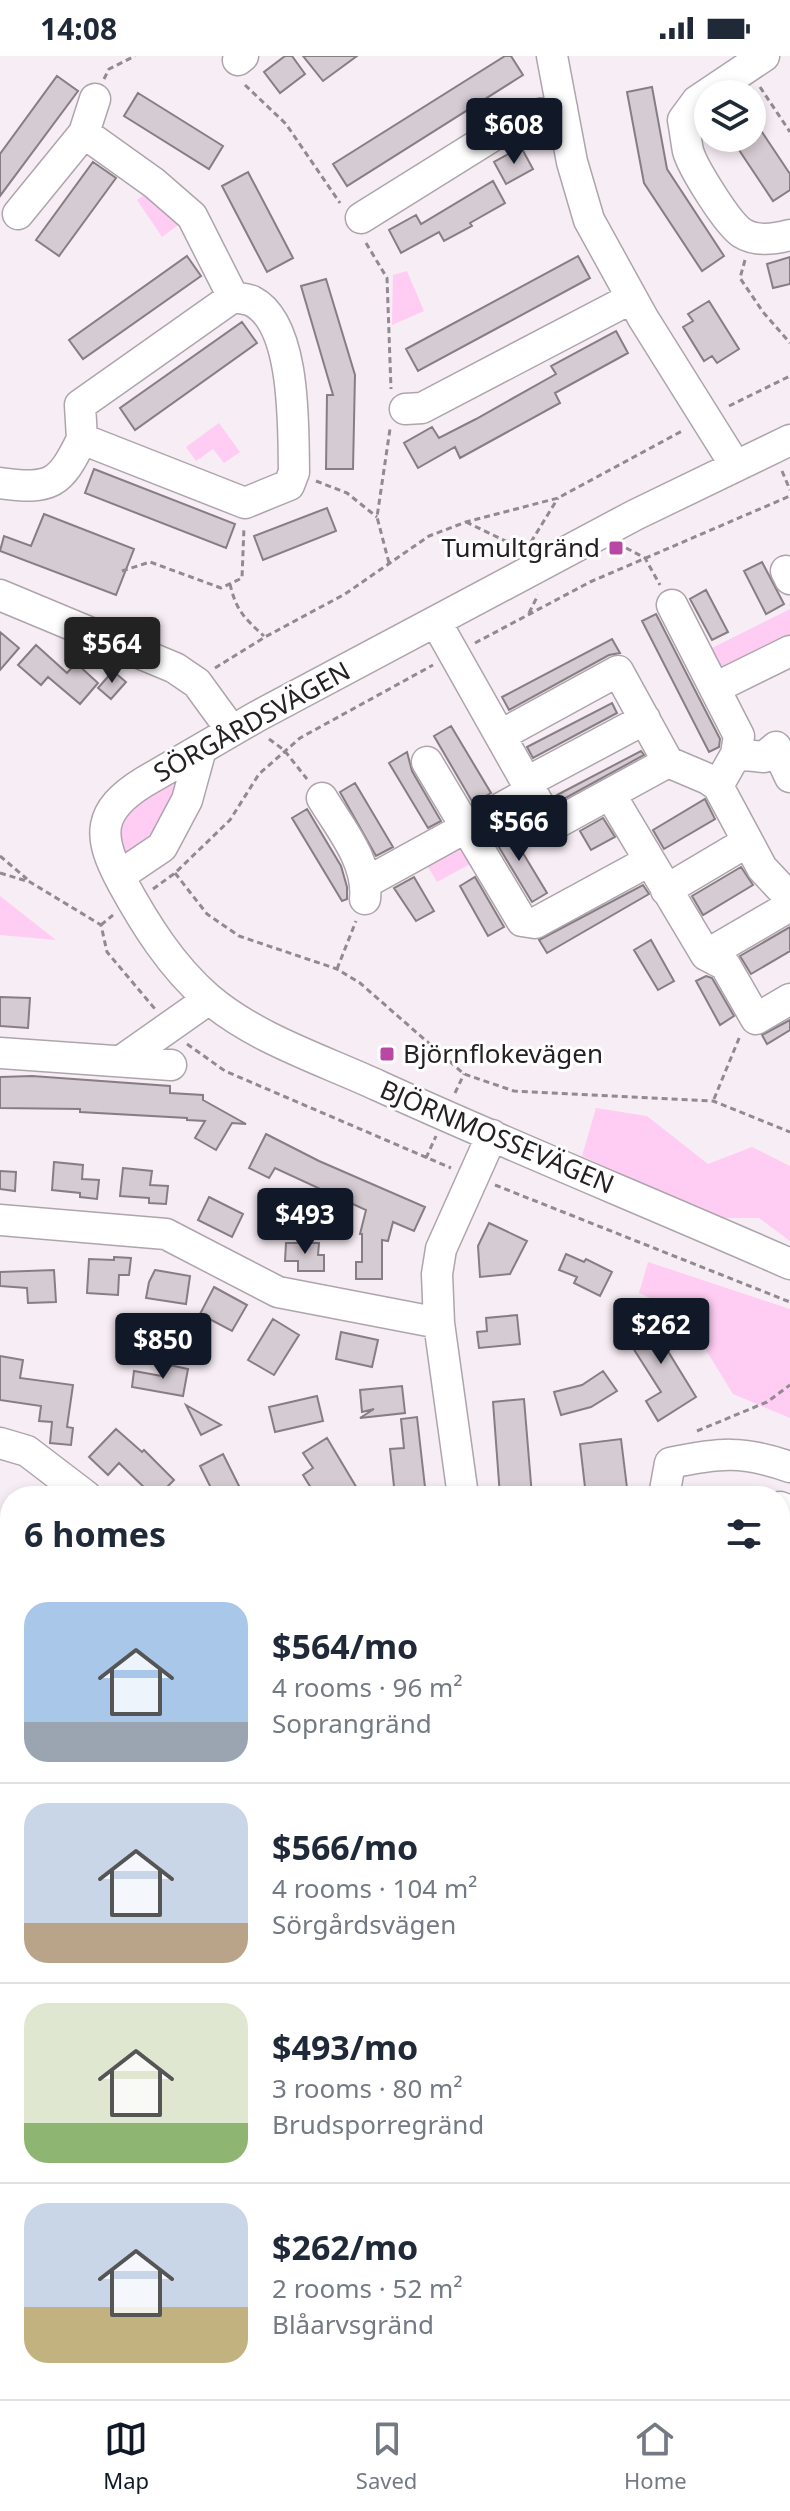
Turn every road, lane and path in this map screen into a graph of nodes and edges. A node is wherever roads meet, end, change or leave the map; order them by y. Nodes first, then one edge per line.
1 (135, 56) edge
2 (552, 56) edge
3 (755, 62) edge
4 (241, 66) edge
5 (95, 99) joint
6 (562, 108) junction
7 (790, 132) edge
8 (84, 133) junction
9 (18, 214) dead end
10 (357, 222) junction
11 (790, 235) edge
12 (756, 239) junction
13 (233, 297) junction
14 (632, 298) junction
15 (790, 343) edge
16 (790, 376) edge
17 (396, 407) junction
18 (706, 418) junction
19 (82, 439) junction
20 (790, 440) edge
21 (735, 465) junction
22 (294, 472) junction
23 (0, 483) edge
24 (790, 496) edge
25 (558, 498) junction
26 (245, 503) junction
27 (377, 517) junction
28 (525, 551) dead end
29 (645, 558) junction
30 (389, 564) junction
31 (122, 571) dead end
32 (230, 584) junction
33 (0, 595) edge
34 (672, 605) joint
35 (436, 622) junction
36 (265, 637) junction
37 (790, 651) edge
38 (455, 654) junction
39 (197, 683) junction
40 (715, 688) junction
41 (645, 719) junction
42 (232, 731) junction
43 (501, 735) junction
44 (783, 739) edge
45 (201, 749) junction
46 (284, 750) junction
47 (736, 754) junction
48 (427, 762) dead end
49 (668, 762) junction
50 (790, 777) edge
51 (718, 786) junction
52 (529, 787) junction
53 (610, 794) junction
54 (322, 798) joint
55 (466, 827) junction
56 (747, 842) junction
57 (0, 856) edge
58 (649, 861) junction
59 (0, 873) edge
60 (175, 873) junction
61 (120, 877) junction
62 (30, 882) junction
63 (666, 890) junction
64 (366, 891) junction
65 (790, 898) edge
66 (790, 906) edge
67 (101, 925) junction
68 (706, 955) junction
69 (337, 969) junction
70 (209, 999) junction
71 (790, 999) edge
72 (756, 1019) junction
73 (171, 1027) junction
74 (0, 1053) edge
75 (121, 1061) junction
76 (171, 1065) dead end
77 (713, 1101) junction
78 (790, 1132) edge
79 (492, 1135) junction
80 (473, 1176) junction
81 (0, 1220) edge
82 (790, 1264) edge
83 (790, 1302) edge
84 (439, 1323) junction
85 (790, 1385) edge
86 (0, 1443) edge
87 (670, 1463) junction
88 (790, 1467) edge
89 (73, 1486) edge
90 (462, 1486) edge
91 (666, 1486) edge

1 - 5 path
2 - 6 street
3 - 7 path
3 - 12 street
4 - 10 path
5 - 8 street
6 - 10 street
6 - 14 street
8 - 9 street
8 - 13 street
10 - 17 path
11 - 12 street
12 - 15 path
13 - 19 street
13 - 22 street
14 - 17 street
14 - 18 street
16 - 18 path
17 - 27 path
18 - 21 street
18 - 25 path
19 - 23 street
19 - 26 street
20 - 21 street, SÖRGÅRDSVÄGEN
21 - 35 street, SÖRGÅRDSVÄGEN
22 - 26 street
22 - 27 path
24 - 29 path
25 - 28 path
25 - 30 path
26 - 32 path
27 - 30 path
29 - 34 path
29 - 38 path
30 - 36 path
31 - 32 path
32 - 36 path
33 - 39 street
34 - 40 street
35 - 38 street
35 - 42 street, SÖRGÅRDSVÄGEN
36 - 39 path
37 - 40 street
38 - 43 street
38 - 46 path
39 - 42 street
40 - 47 street
41 - 43 street
41 - 49 street
41 - 52 street
42 - 45 street, SÖRGÅRDSVÄGEN
43 - 52 street
44 - 47 street
44 - 50 street
45 - 61 street
45 - 61 street, SÖRGÅRDSVÄGEN
46 - 54 path
46 - 60 path
47 - 51 street
48 - 55 street
49 - 51 street
49 - 53 street
51 - 56 street
52 - 53 street
52 - 55 street
53 - 58 street
54 - 64 street
55 - 58 street
55 - 64 street
56 - 63 street
56 - 65 street
57 - 62 path
58 - 63 street
59 - 62 path
60 - 61 path
60 - 69 path
61 - 67 path
61 - 70 street, BJÖRNMOSSEVÄGEN
62 - 67 path
63 - 68 street
64 - 69 path
66 - 68 street
67 - 73 path
68 - 72 street
69 - 77 path
70 - 73 street
70 - 79 street, BJÖRNMOSSEVÄGEN
71 - 72 street
72 - 77 path
73 - 75 street
73 - 80 path
74 - 75 street
75 - 76 street
77 - 78 path
79 - 80 street
79 - 82 street, BJÖRNMOSSEVÄGEN
80 - 83 path
80 - 84 street
81 - 84 street
84 - 90 street
85 - 87 path
86 - 89 street
87 - 88 street
87 - 91 street

